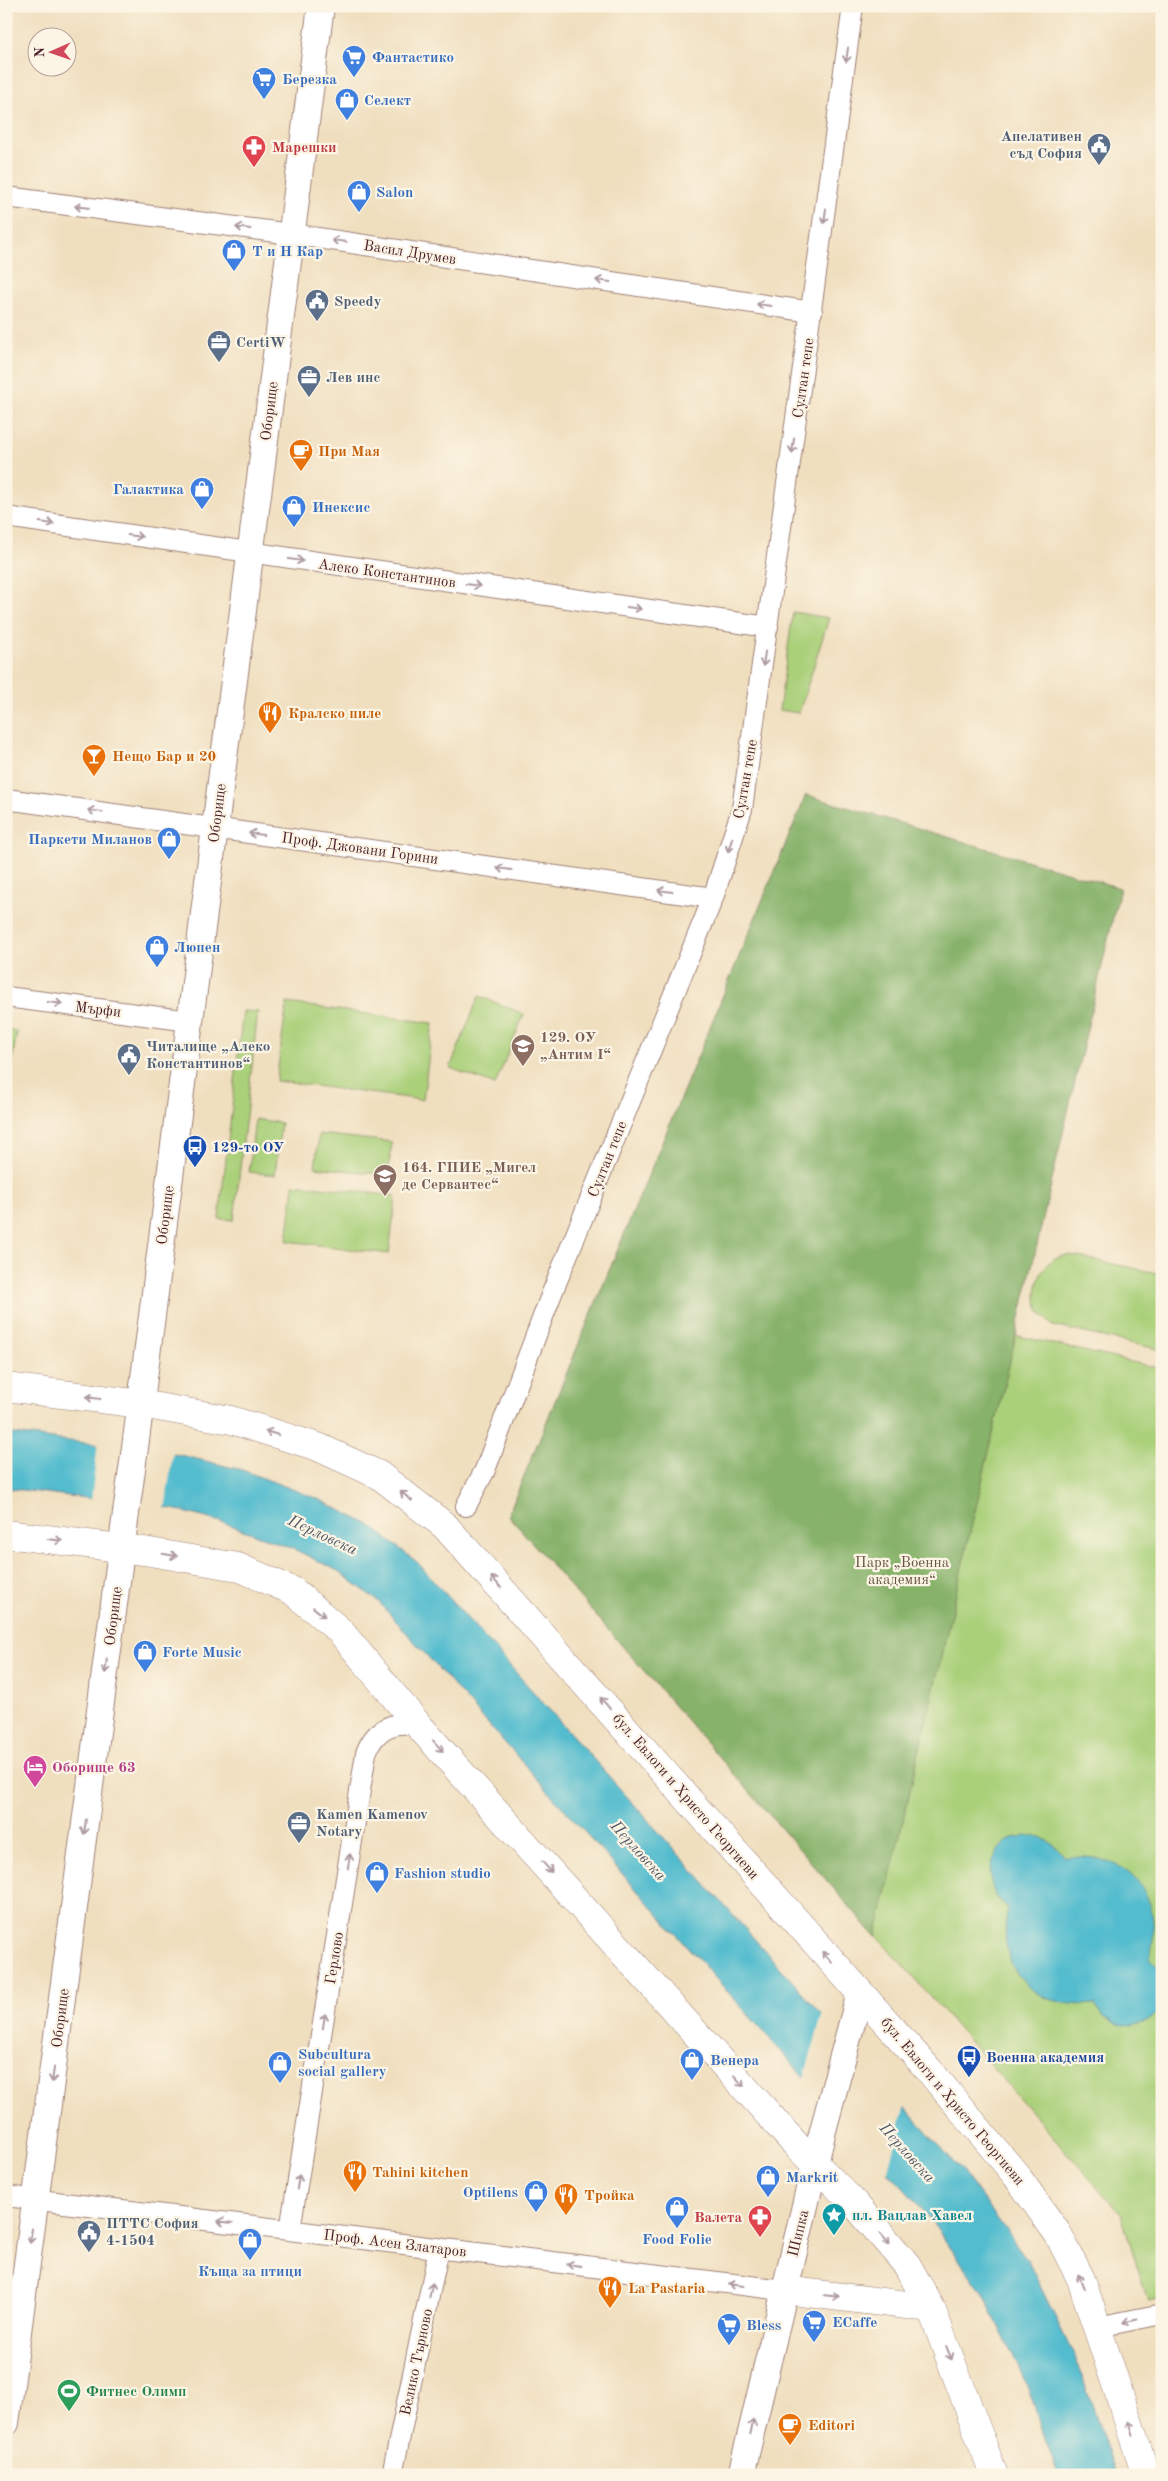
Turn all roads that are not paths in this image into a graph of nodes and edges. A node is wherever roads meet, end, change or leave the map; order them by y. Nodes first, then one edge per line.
1 (321, 6) edge
2 (853, 6) edge
3 (6, 197) edge
4 (291, 234) junction
5 (812, 312) junction
6 (6, 517) edge
7 (250, 553) junction
8 (768, 627) junction
9 (6, 799) edge
10 (215, 828) junction
11 (713, 898) junction
12 (6, 996) edge
13 (190, 1021) junction
14 (6, 1387) edge
15 (141, 1404) junction
16 (466, 1506) dead end
17 (6, 1534) edge
18 (121, 1548) junction
19 (419, 1726) junction
20 (860, 1993) junction
21 (816, 2166) junction
22 (6, 2196) edge
23 (36, 2199) junction
24 (290, 2230) junction
25 (439, 2248) junction
26 (784, 2290) junction
27 (931, 2308) junction
28 (1162, 2314) edge
29 (1098, 2327) junction
30 (6, 2422) edge
31 (392, 2475) edge
32 (741, 2475) edge
33 (994, 2475) edge
34 (1146, 2475) edge

1 - 4 street, Оборище
2 -> 5 street, Султан тепе
4 -> 3 street, Васил Друмев
5 -> 4 street, Васил Друмев
4 - 7 street, Оборище
5 -> 8 street, Султан тепе
6 -> 7 street, Алеко Константинов
7 -> 8 street, Алеко Константинов
7 - 10 street, Оборище
8 -> 11 street, Султан тепе
10 -> 9 street, Проф. Джовани Горини
11 -> 10 street, Проф. Джовани Горини
10 - 13 street, Оборище
11 - 16 street, Султан тепе
12 -> 13 street, Мърфи
13 - 15 street, Оборище
15 -> 14 main road, бул. Евлоги и Христо Георгиеви
15 - 18 street, Оборище, bridge
20 -> 15 main road, бул. Евлоги и Христо Георгиеви
17 -> 18 main road
18 -> 19 main road
18 -> 23 street, Оборище
19 -> 21 main road
24 -> 19 street, Герлово
20 - 21 street, Шипка
29 -> 20 main road, бул. Евлоги и Христо Георгиеви
21 - 26 street, Шипка
21 -> 27 main road
22 - 23 street, Проф. Асен Златаров
24 -> 23 street, Проф. Асен Златаров
23 -> 30 street, Оборище
24 - 25 street, Проф. Асен Златаров
26 -> 25 street, Проф. Асен Златаров
31 -> 25 street, Велико Търново
26 -> 27 main road
32 -> 26 street, Шипка
27 -> 33 main road
28 -> 29 street
34 -> 29 main road, бул. Евлоги и Христо Георгиеви

